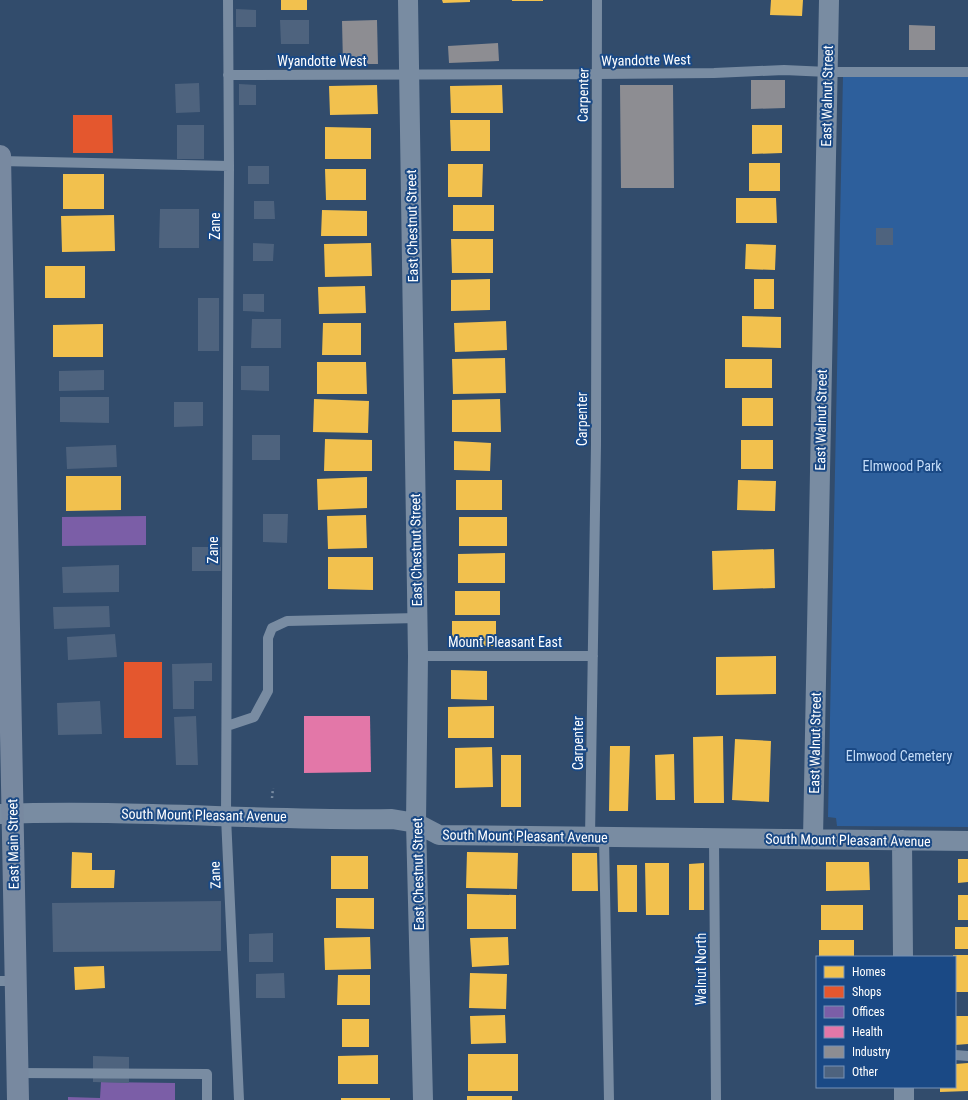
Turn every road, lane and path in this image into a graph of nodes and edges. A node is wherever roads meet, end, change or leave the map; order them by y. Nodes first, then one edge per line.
1 (228, 0) edge
2 (408, 0) edge
3 (597, 0) edge
4 (829, 0) edge
5 (828, 72) junction
6 (968, 72) edge
7 (228, 74) junction
8 (598, 74) junction
9 (409, 75) junction
10 (0, 156) edge
11 (0, 161) edge
12 (229, 166) junction
13 (2, 431) edge
14 (3, 479) edge
15 (417, 618) junction
16 (418, 656) junction
17 (593, 656) junction
18 (227, 726) junction
19 (6, 813) edge
20 (226, 817) junction
21 (416, 823) junction
22 (597, 838) junction
23 (714, 839) junction
24 (813, 839) junction
25 (902, 840) junction
26 (968, 841) edge
27 (903, 956) edge
28 (8, 981) edge
29 (956, 1055) edge
30 (968, 1056) edge
31 (17, 1073) junction
32 (904, 1088) edge
33 (18, 1100) edge
34 (208, 1100) edge
35 (239, 1100) edge
36 (423, 1100) edge
37 (609, 1100) edge
38 (716, 1100) edge
39 (904, 1100) edge

1 - 7 lane, Zane
2 - 9 street, East Chestnut Street
3 - 8 lane, Carpenter
4 - 5 street, East Walnut Street
5 - 6 lane, Wyandotte West
5 - 8 lane, Wyandotte West
5 - 24 street, East Walnut Street
7 - 9 lane, Wyandotte West
7 - 12 lane, Zane
8 - 9 lane, Wyandotte West
8 - 17 lane, Carpenter
9 - 15 street, East Chestnut Street
10 - 11 main road, East Main Street
11 - 12 lane
11 - 13 main road, East Main Street
12 - 18 lane, Zane
13 - 14 main road, East Main Street
14 - 19 main road, East Main Street
15 - 16 street, East Chestnut Street
15 - 18 lane
16 - 17 lane, Mount Pleasant East
16 - 21 street, East Chestnut Street
17 - 22 lane, Carpenter
18 - 20 lane, Zane
19 - 20 street, South Mount Pleasant Avenue
19 - 28 main road, East Main Street
20 - 21 street, South Mount Pleasant Avenue
20 - 35 lane, Zane
21 - 22 street, South Mount Pleasant Avenue
21 - 36 street, East Chestnut Street
22 - 23 street, South Mount Pleasant Avenue
22 - 37 lane, Carpenter
23 - 24 street, South Mount Pleasant Avenue
23 - 38 lane, Walnut North
24 - 25 street, South Mount Pleasant Avenue
25 - 26 street, South Mount Pleasant Avenue
25 - 27 street
28 - 31 main road, East Main Street
29 - 30 lane
31 - 33 main road, East Main Street
31 - 34 lane
32 - 39 street

